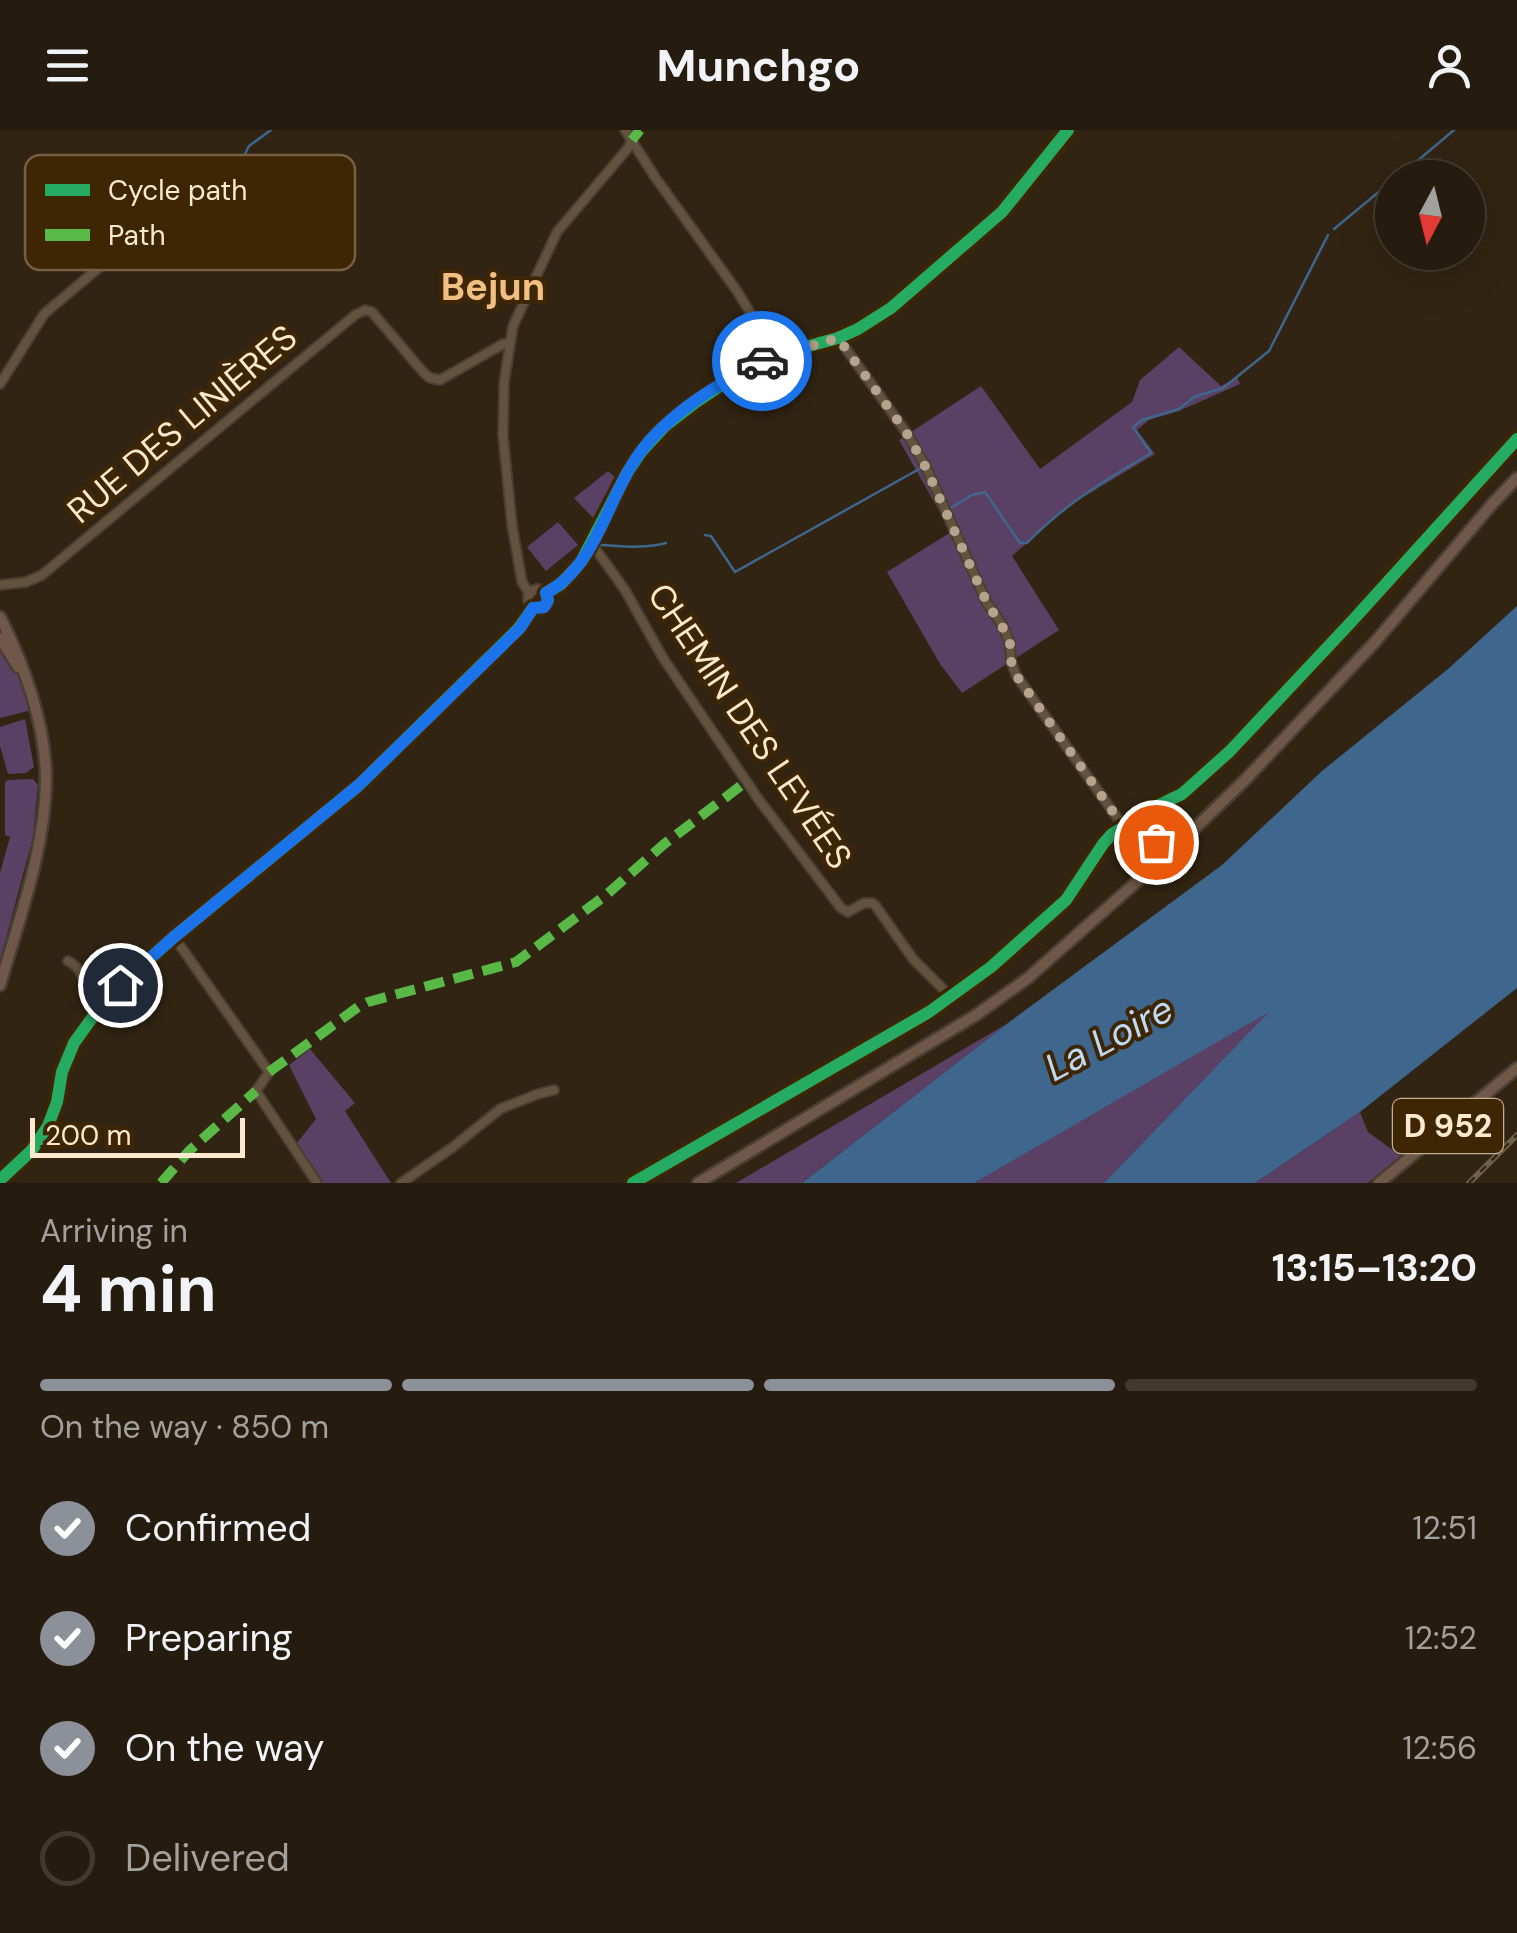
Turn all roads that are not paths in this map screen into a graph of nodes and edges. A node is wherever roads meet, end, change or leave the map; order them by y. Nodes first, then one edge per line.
1 (625, 130) edge
2 (1068, 130) edge
3 (632, 140) junction
4 (96, 270) edge
5 (838, 338) junction
6 (510, 344) junction
7 (776, 355) junction
8 (0, 384) edge
9 (1517, 478) edge
10 (592, 544) junction
11 (0, 585) edge
12 (529, 593) junction
13 (546, 593) junction
14 (533, 608) junction
15 (0, 617) edge
16 (0, 638) edge
17 (25, 679) junction
18 (1168, 855) junction
19 (174, 937) junction
20 (68, 961) dead end
21 (0, 985) edge
22 (96, 1013) junction
23 (1517, 1068) edge
24 (554, 1090) dead end
25 (0, 1180) edge
26 (317, 1183) edge
27 (401, 1183) edge
28 (633, 1183) edge
29 (698, 1183) edge
30 (1379, 1183) edge

1 - 3 street
2 - 5 street
3 - 6 street
3 - 7 street
4 - 8 street
5 - 7 street
5 - 18 street
6 - 11 street, RUE DES LINIÈRES
6 - 12 street
7 - 10 street
9 - 18 main road
10 - 13 street
10 - 28 street, CHEMIN DES LEVÉES
12 - 13 street
12 - 14 street
13 - 14 street
14 - 19 street
15 - 17 main road
16 - 17 main road
17 - 21 main road
18 - 29 main road
19 - 22 street
19 - 26 street
20 - 22 street
22 - 25 street
23 - 30 main road, D 952
24 - 27 street

